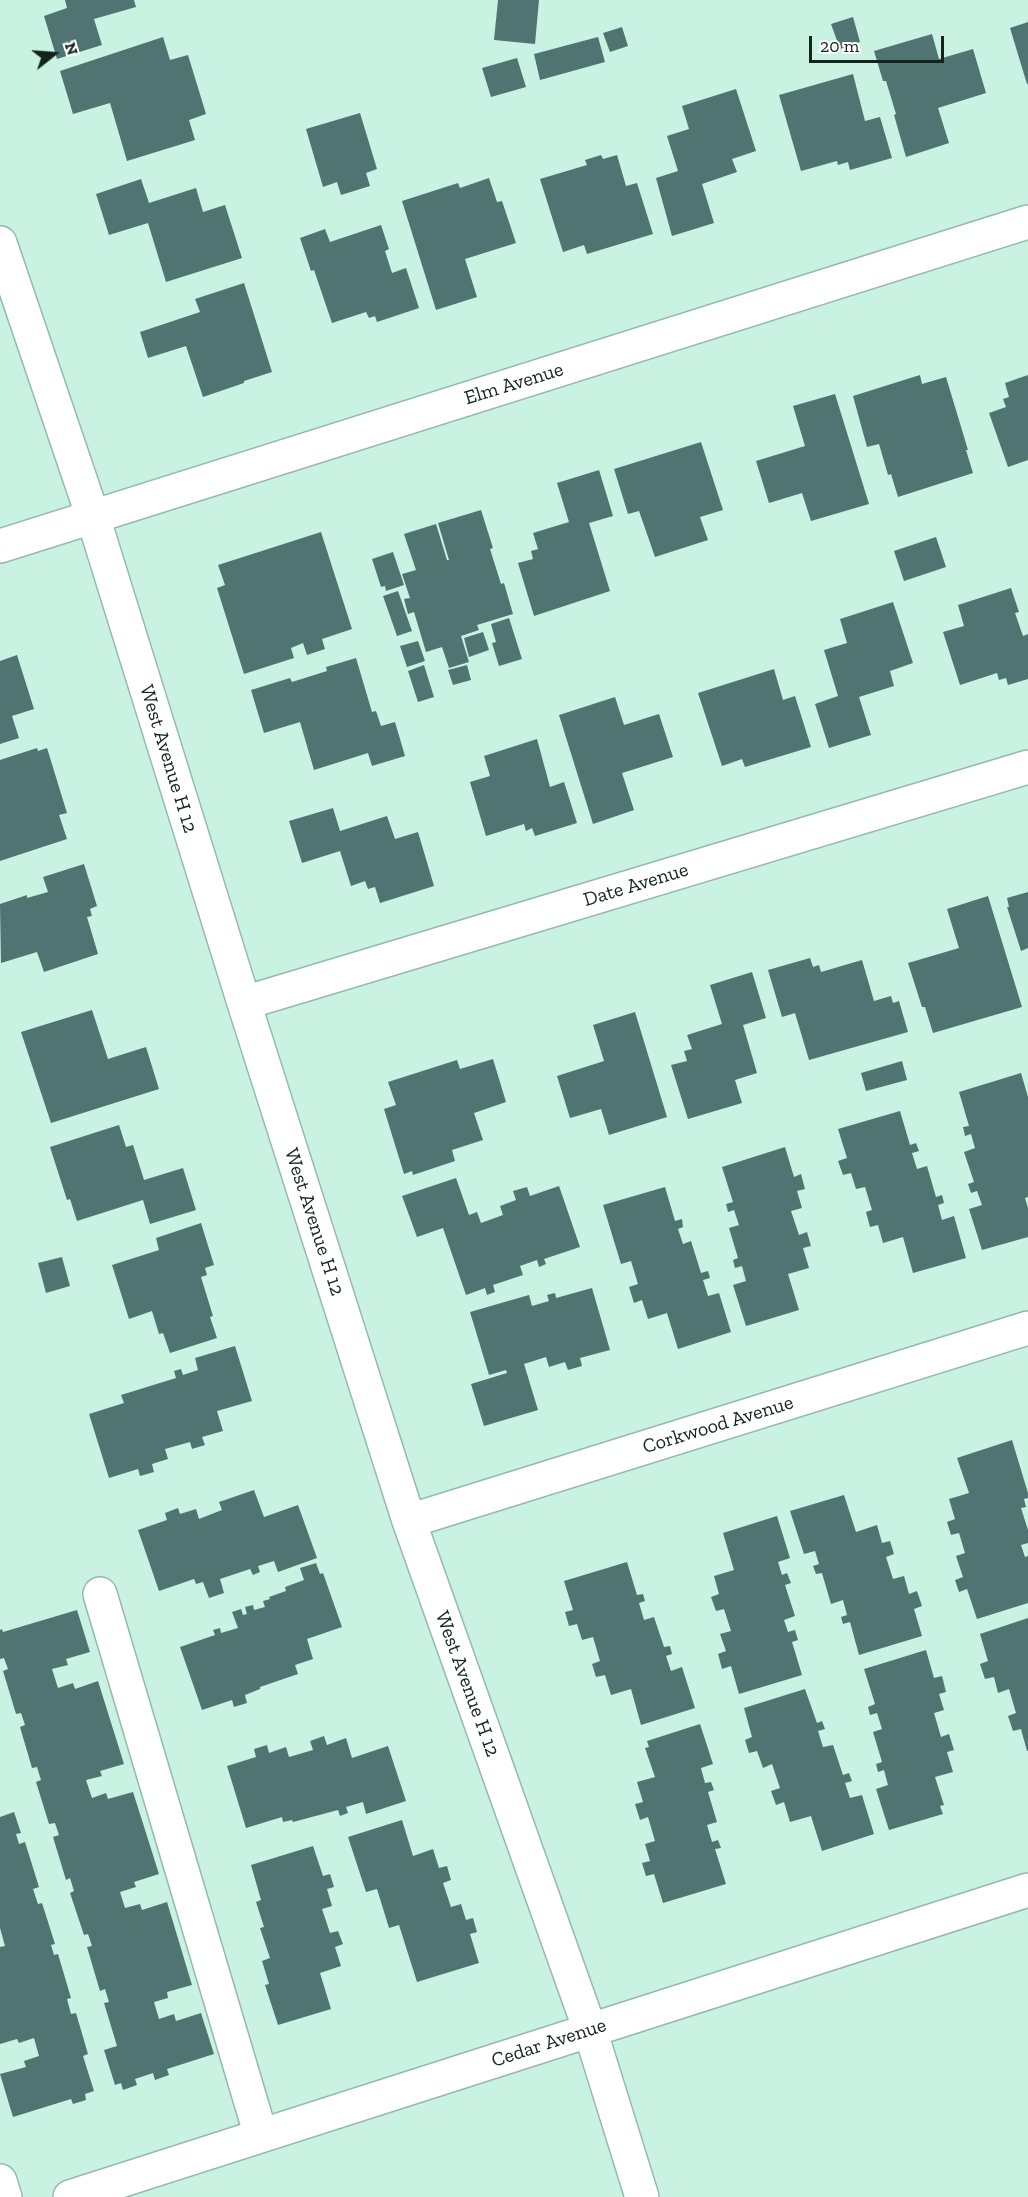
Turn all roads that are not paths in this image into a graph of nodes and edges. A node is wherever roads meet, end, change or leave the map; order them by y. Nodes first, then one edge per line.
1 (1028, 222) edge
2 (0, 243) edge
3 (93, 517) junction
4 (0, 546) edge
5 (1028, 767) edge
6 (244, 1004) junction
7 (1028, 1328) edge
8 (409, 1521) junction
9 (100, 1594) dead end
10 (1028, 1890) edge
11 (590, 2030) junction
12 (261, 2136) junction
13 (0, 2181) edge
14 (5, 2197) edge
15 (70, 2197) edge
16 (642, 2197) edge

1 - 3 street, Elm Avenue
2 - 3 street, West Avenue H 12
3 - 4 street, Elm Avenue
3 - 6 street, West Avenue H 12
5 - 6 street, Date Avenue
6 - 8 street, West Avenue H 12
7 - 8 street, Corkwood Avenue
8 - 11 street, West Avenue H 12
9 - 12 street
10 - 11 street, Cedar Avenue
11 - 12 street, Cedar Avenue
11 - 16 street, West Avenue H 12
12 - 15 street, Cedar Avenue
13 - 14 street

